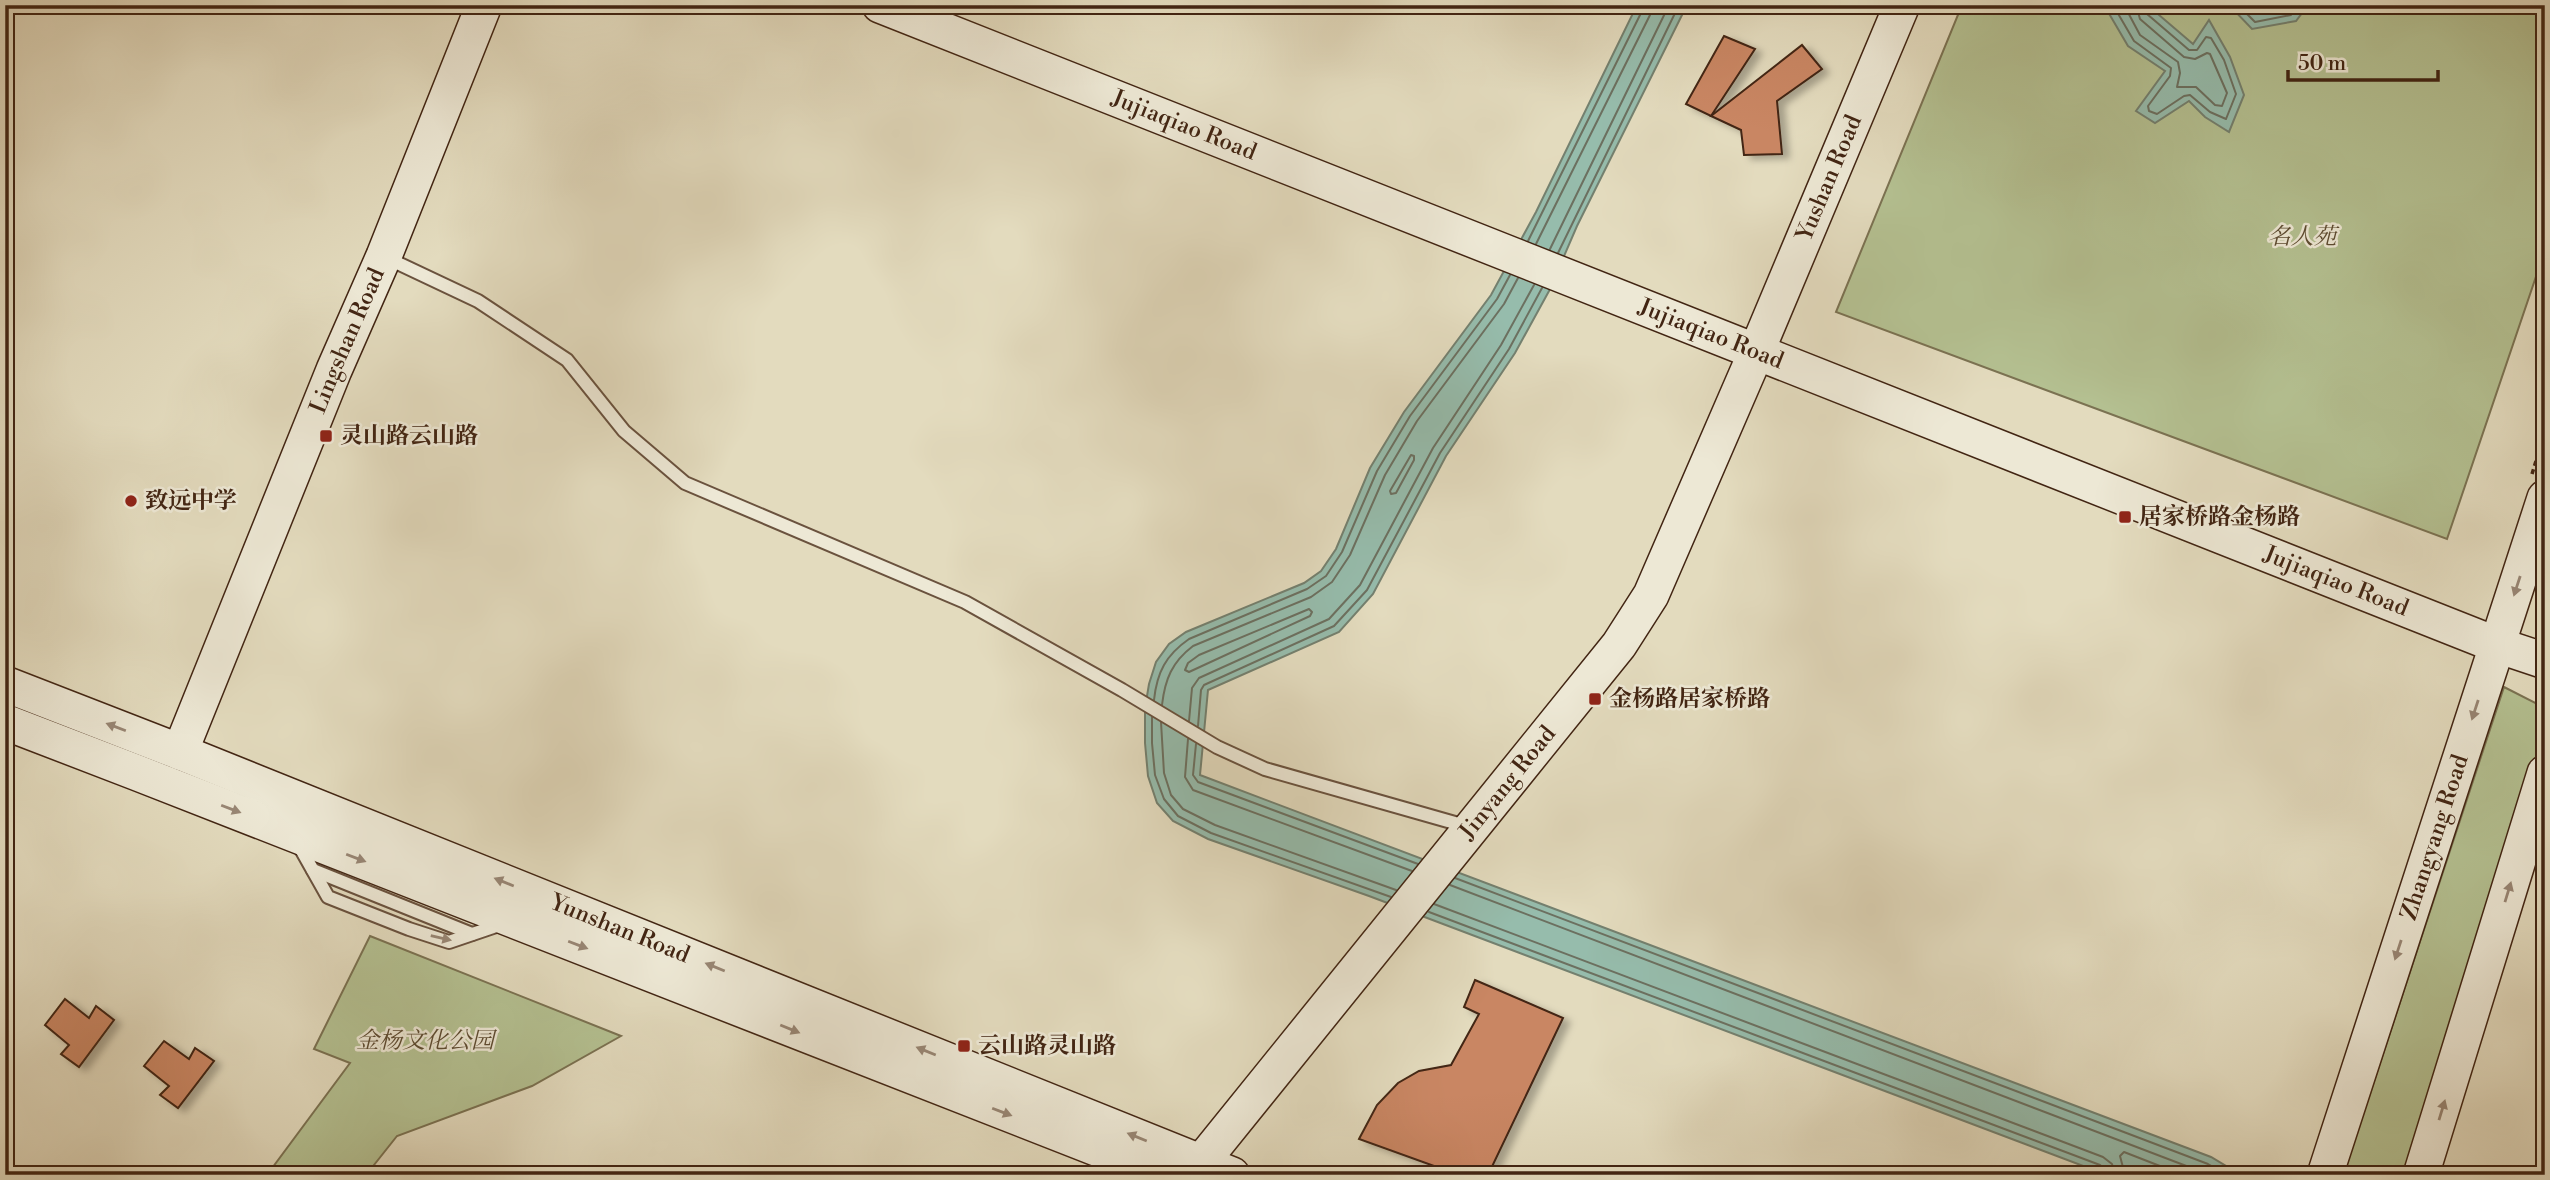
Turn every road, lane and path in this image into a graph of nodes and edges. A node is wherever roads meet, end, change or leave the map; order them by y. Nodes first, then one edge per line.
1 (484, 5) edge
2 (880, 5) edge
3 (1902, 5) edge
4 (384, 256) junction
5 (1757, 351) junction
6 (2545, 498) edge
7 (2497, 645) junction
8 (2545, 661) edge
9 (5, 684) edge
10 (5, 722) edge
11 (180, 752) junction
12 (2545, 773) edge
13 (292, 833) junction
14 (1463, 837) junction
15 (313, 870) junction
16 (515, 920) junction
17 (472, 934) junction
18 (1196, 1168) edge
19 (1165, 1175) edge
20 (1232, 1175) edge
21 (2325, 1175) edge
22 (2421, 1175) edge

1 - 4 street, Lingshan Road
2 - 5 street, Jujiaqiao Road
3 - 5 street, Yushan Road
4 - 11 street, Lingshan Road
4 - 14 lane
5 - 7 street, Jujiaqiao Road
5 - 14 street, Jinyang Road
6 -> 7 street, Zhangyang Road
7 - 8 street, Jujiaqiao Road
7 -> 21 street, Zhangyang Road
11 -> 9 street, Yunshan Road
10 -> 13 street, Yunshan Road
18 -> 11 street, Yunshan Road
22 -> 12 street
13 - 15 lane
13 -> 16 street, Yunshan Road
14 - 18 street, Jinyang Road
15 - 17 lane
15 -> 17 lane
16 - 17 lane
16 -> 19 street, Yunshan Road
18 - 20 street, Yunshan Road

